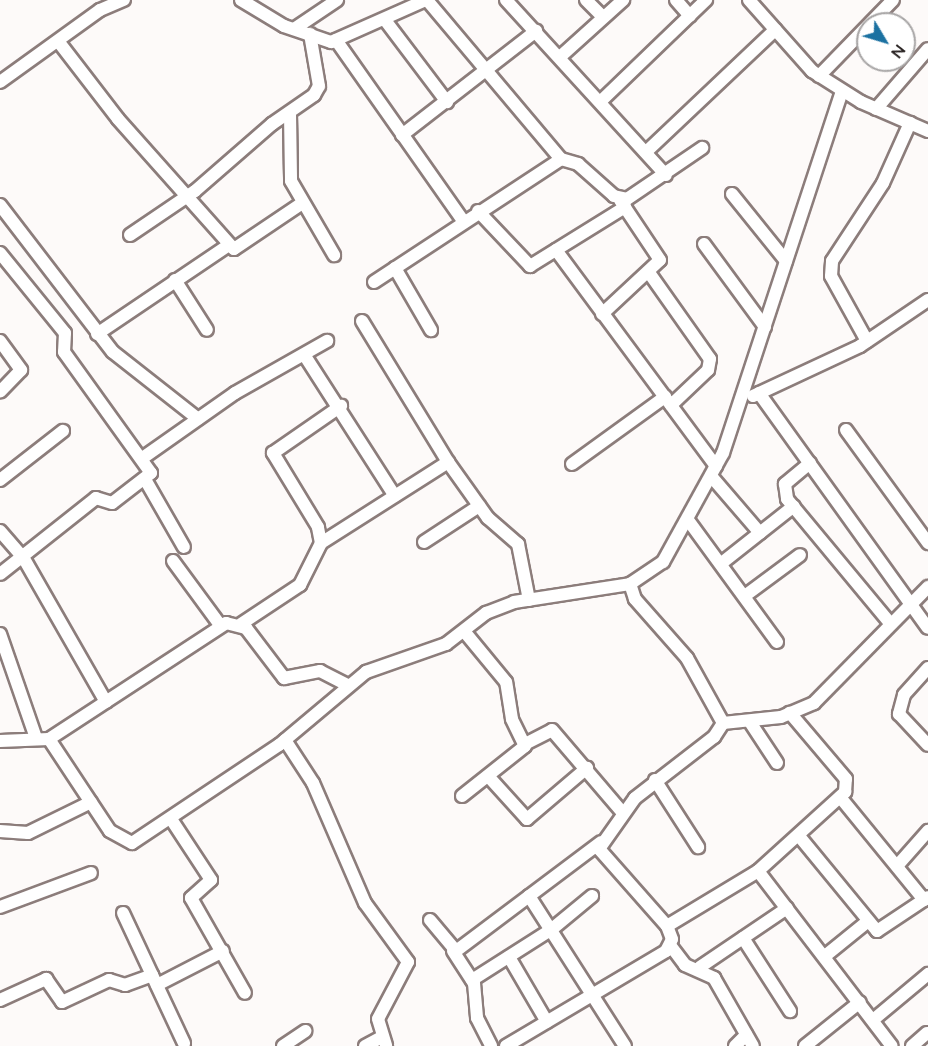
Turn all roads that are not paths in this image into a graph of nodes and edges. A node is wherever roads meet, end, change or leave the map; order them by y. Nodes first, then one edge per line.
1 (90, 0) edge
2 (124, 0) edge
3 (240, 0) edge
4 (337, 0) edge
5 (427, 0) edge
6 (506, 0) edge
7 (586, 0) edge
8 (623, 0) edge
9 (676, 0) edge
10 (706, 0) edge
11 (749, 0) edge
12 (893, 0) edge
13 (100, 10) junction
14 (690, 16) junction
15 (603, 17) junction
16 (385, 20) junction
17 (294, 29) junction
18 (775, 30) junction
19 (536, 31) junction
20 (310, 34) junction
21 (336, 40) junction
22 (58, 41) junction
23 (928, 49) edge
24 (561, 56) junction
25 (488, 72) junction
26 (819, 76) junction
27 (0, 82) edge
28 (842, 90) junction
29 (601, 101) junction
30 (447, 102) junction
31 (876, 109) junction
32 (290, 114) junction
33 (910, 123) junction
34 (928, 131) edge
35 (402, 135) junction
36 (702, 148) dead end
37 (646, 152) junction
38 (561, 159) junction
39 (666, 175) junction
40 (732, 194) dead end
41 (187, 197) junction
42 (622, 203) junction
43 (301, 204) junction
44 (0, 205) edge
45 (478, 211) junction
46 (463, 221) junction
47 (130, 235) dead end
48 (704, 244) dead end
49 (229, 245) junction
50 (556, 250) junction
51 (0, 253) edge
52 (334, 255) dead end
53 (786, 261) junction
54 (395, 268) junction
55 (650, 274) junction
56 (174, 280) junction
57 (374, 282) dead end
58 (928, 300) edge
59 (602, 314) junction
60 (362, 321) dead end
61 (765, 327) junction
62 (207, 330) dead end
63 (431, 330) dead end
64 (98, 334) junction
65 (0, 341) edge
66 (327, 341) dead end
67 (867, 341) junction
68 (305, 356) junction
69 (0, 392) edge
70 (759, 393) junction
71 (668, 401) junction
72 (740, 402) junction
73 (340, 406) junction
74 (198, 419) junction
75 (846, 430) dead end
76 (63, 431) dead end
77 (144, 457) junction
78 (448, 462) junction
79 (810, 463) junction
80 (572, 464) dead end
81 (714, 471) junction
82 (0, 480) edge
83 (146, 481) junction
84 (395, 496) junction
85 (479, 506) junction
86 (794, 506) junction
87 (687, 520) junction
88 (0, 531) edge
89 (760, 533) junction
90 (424, 542) dead end
91 (321, 543) junction
92 (928, 543) edge
93 (184, 547) dead end
94 (801, 555) dead end
95 (22, 557) junction
96 (173, 561) dead end
97 (723, 562) junction
98 (0, 574) edge
99 (630, 584) junction
100 (928, 587) edge
101 (746, 596) junction
102 (529, 600) junction
103 (908, 603) junction
104 (889, 622) junction
105 (241, 624) junction
106 (220, 625) junction
107 (928, 628) edge
108 (464, 632) junction
109 (0, 634) edge
110 (777, 642) dead end
111 (925, 676) edge
112 (348, 685) junction
113 (106, 702) junction
114 (790, 713) junction
115 (750, 722) junction
116 (723, 723) junction
117 (36, 738) junction
118 (49, 739) junction
119 (285, 740) junction
120 (0, 741) edge
121 (525, 744) junction
122 (928, 745) edge
123 (777, 763) dead end
124 (587, 768) junction
125 (488, 777) junction
126 (655, 780) junction
127 (462, 796) dead end
128 (840, 797) junction
129 (91, 802) junction
130 (623, 813) junction
131 (171, 819) junction
132 (0, 831) edge
133 (928, 831) edge
134 (799, 836) junction
135 (602, 842) junction
136 (698, 847) dead end
137 (897, 866) junction
138 (758, 871) junction
139 (91, 873) dead end
140 (529, 896) junction
141 (592, 896) dead end
142 (926, 899) edge
143 (0, 907) edge
144 (787, 908) junction
145 (123, 913) dead end
146 (430, 920) dead end
147 (867, 922) junction
148 (667, 926) junction
149 (552, 929) junction
150 (743, 938) junction
151 (670, 945) junction
152 (223, 951) junction
153 (453, 951) junction
154 (825, 956) junction
155 (509, 957) junction
156 (700, 968) junction
157 (928, 974) edge
158 (154, 980) junction
159 (472, 980) junction
160 (245, 993) dead end
161 (594, 994) junction
162 (0, 1000) edge
163 (860, 1002) junction
164 (790, 1011) dead end
165 (873, 1020) junction
166 (547, 1022) junction
167 (304, 1031) dead end
168 (927, 1033) edge
169 (746, 1035) junction
170 (384, 1041) edge
171 (187, 1044) edge
172 (171, 1046) edge
173 (283, 1046) edge
174 (365, 1046) edge
175 (491, 1046) edge
176 (508, 1046) edge
177 (625, 1046) edge
178 (735, 1046) edge
179 (753, 1046) edge
180 (805, 1046) edge
181 (892, 1046) edge
182 (912, 1046) edge

1 - 13 street
2 - 13 street
3 - 17 street
4 - 17 street
5 - 16 street
5 - 25 street
6 - 19 street
7 - 15 street
8 - 15 street
9 - 14 street
10 - 14 street
11 - 18 street
12 - 26 street
13 - 22 street
14 - 29 street
15 - 24 street
16 - 21 street
16 - 30 street
17 - 20 street
18 - 26 street
18 - 37 street
19 - 24 street
19 - 25 street
20 - 21 street
20 - 32 street
21 - 35 street
22 - 27 street
22 - 41 street
23 - 31 street
24 - 29 street
25 - 30 street
25 - 38 street
26 - 28 street
28 - 31 street
28 - 53 street
29 - 37 street
30 - 35 street
31 - 33 street
32 - 41 street
32 - 43 street
33 - 34 street
33 - 67 street
35 - 46 street
36 - 39 street
37 - 39 street
38 - 42 street
38 - 45 street
39 - 42 street
40 - 53 street
41 - 47 street
41 - 49 street
42 - 50 street
42 - 55 street
43 - 49 street
43 - 52 street
44 - 64 street
45 - 46 street
45 - 50 street
46 - 54 street
48 - 61 street
49 - 56 street
50 - 59 street
51 - 77 street
53 - 61 street
54 - 57 street
54 - 63 street
55 - 59 street
55 - 71 street
56 - 62 street
56 - 64 street
58 - 67 street
59 - 71 street
60 - 78 street
61 - 72 street
64 - 74 street
65 - 69 street
66 - 68 street
67 - 70 street
68 - 73 street
68 - 74 street
70 - 72 street
70 - 79 street
71 - 80 street
71 - 81 street
72 - 81 street
73 - 84 street
73 - 91 street
74 - 77 street
75 - 92 street
76 - 82 street
77 - 83 street
78 - 84 street
78 - 85 street
79 - 86 street
79 - 103 street
81 - 87 street
81 - 89 street
83 - 93 street
83 - 95 street
84 - 91 street
85 - 90 street
85 - 102 street
86 - 89 street
86 - 104 street
87 - 97 street
87 - 99 street
88 - 95 street
89 - 97 street
91 - 105 street
94 - 101 street
95 - 98 street
95 - 113 street
96 - 106 street
97 - 101 street
99 - 102 street
99 - 116 street
100 - 103 street
101 - 110 street
102 - 108 street
103 - 104 street
103 - 107 street
104 - 114 street
105 - 106 street
105 - 112 street
106 - 113 street
108 - 112 street
108 - 121 street
109 - 117 street
111 - 122 street
112 - 119 street
113 - 118 street
114 - 115 street
114 - 128 street
115 - 116 street
115 - 123 street
116 - 126 street
117 - 118 street
117 - 120 street
118 - 129 street
119 - 131 street
119 - 170 street
121 - 124 street
121 - 125 street
124 - 125 street
124 - 130 street
125 - 127 street
126 - 130 street
126 - 136 street
128 - 134 street
128 - 137 street
129 - 131 street
129 - 132 street
130 - 135 street
131 - 152 street
133 - 137 street
134 - 138 street
134 - 147 street
135 - 140 street
135 - 148 street
137 - 142 street
138 - 144 street
138 - 148 street
139 - 143 street
140 - 149 street
140 - 153 street
141 - 149 street
142 - 147 street
144 - 150 street
144 - 154 street
145 - 158 street
146 - 153 street
147 - 154 street
148 - 151 street
149 - 155 street
149 - 161 street
150 - 156 street
150 - 164 street
151 - 156 street
151 - 161 street
152 - 158 street
152 - 160 street
153 - 159 street
154 - 163 street
155 - 159 street
155 - 166 street
156 - 169 street
157 - 165 street
158 - 162 street
158 - 171 street
159 - 175 street
161 - 166 street
161 - 177 street
163 - 165 street
163 - 180 street
165 - 181 street
166 - 176 street
167 - 173 street
168 - 182 street
169 - 178 street
169 - 179 street
170 - 174 street
171 - 172 street

